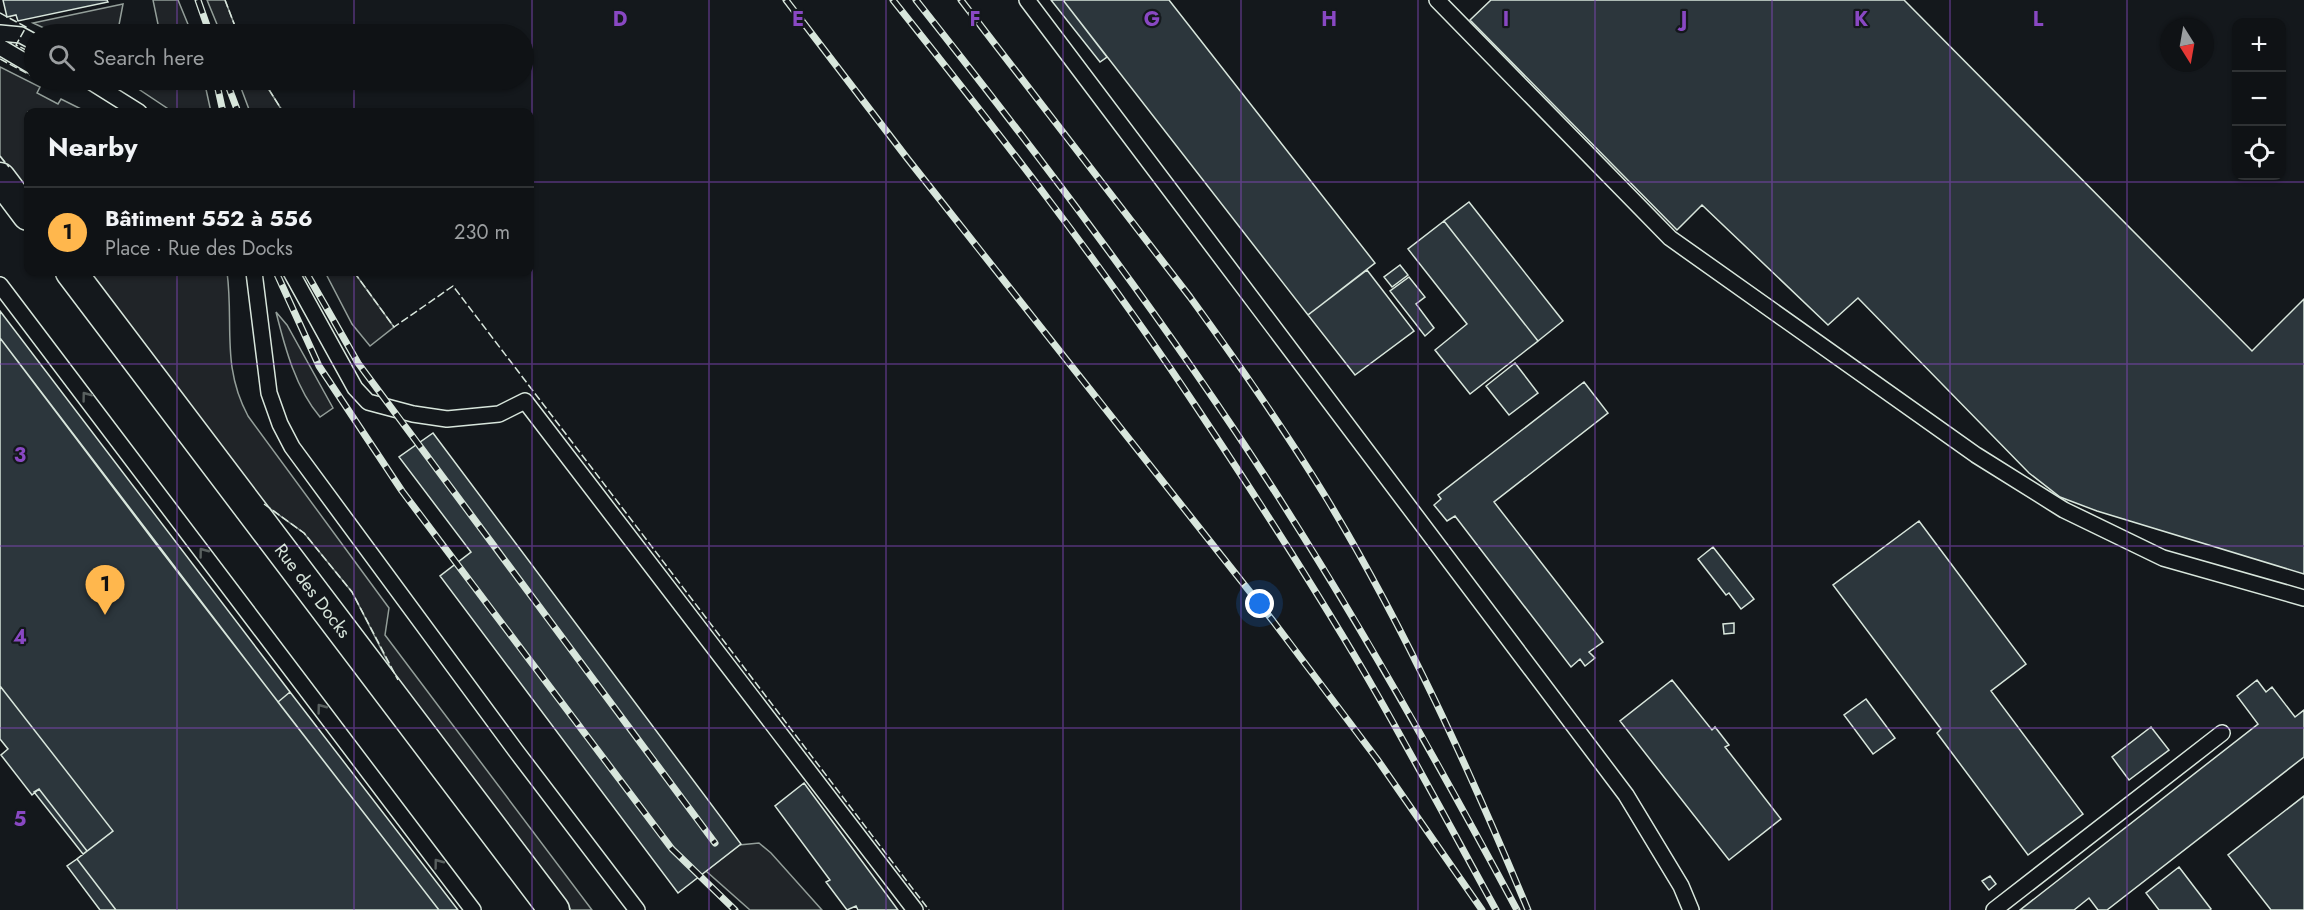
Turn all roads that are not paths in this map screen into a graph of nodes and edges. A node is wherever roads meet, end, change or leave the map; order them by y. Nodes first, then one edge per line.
1 (1027, 0) edge
2 (1437, 0) edge
3 (0, 33) edge
4 (24, 37) edge
5 (0, 47) edge
6 (24, 61) edge
7 (101, 90) edge
8 (132, 108) edge
9 (0, 178) edge
10 (24, 210) edge
11 (74, 276) edge
12 (254, 276) edge
13 (293, 276) edge
14 (0, 285) edge
15 (2304, 598) edge
16 (2222, 733) dead end
17 (473, 910) edge
18 (554, 910) edge
19 (637, 910) edge
20 (915, 910) edge
21 (1691, 910) edge
22 (1994, 910) edge

1 - 21 lane
2 - 15 lane
3 - 4 lane
5 - 6 lane
7 - 8 lane
9 - 10 street
11 - 18 street, Rue des Docks
12 - 19 lane
13 - 20 lane
17 -> 14 lane
16 - 22 lane

